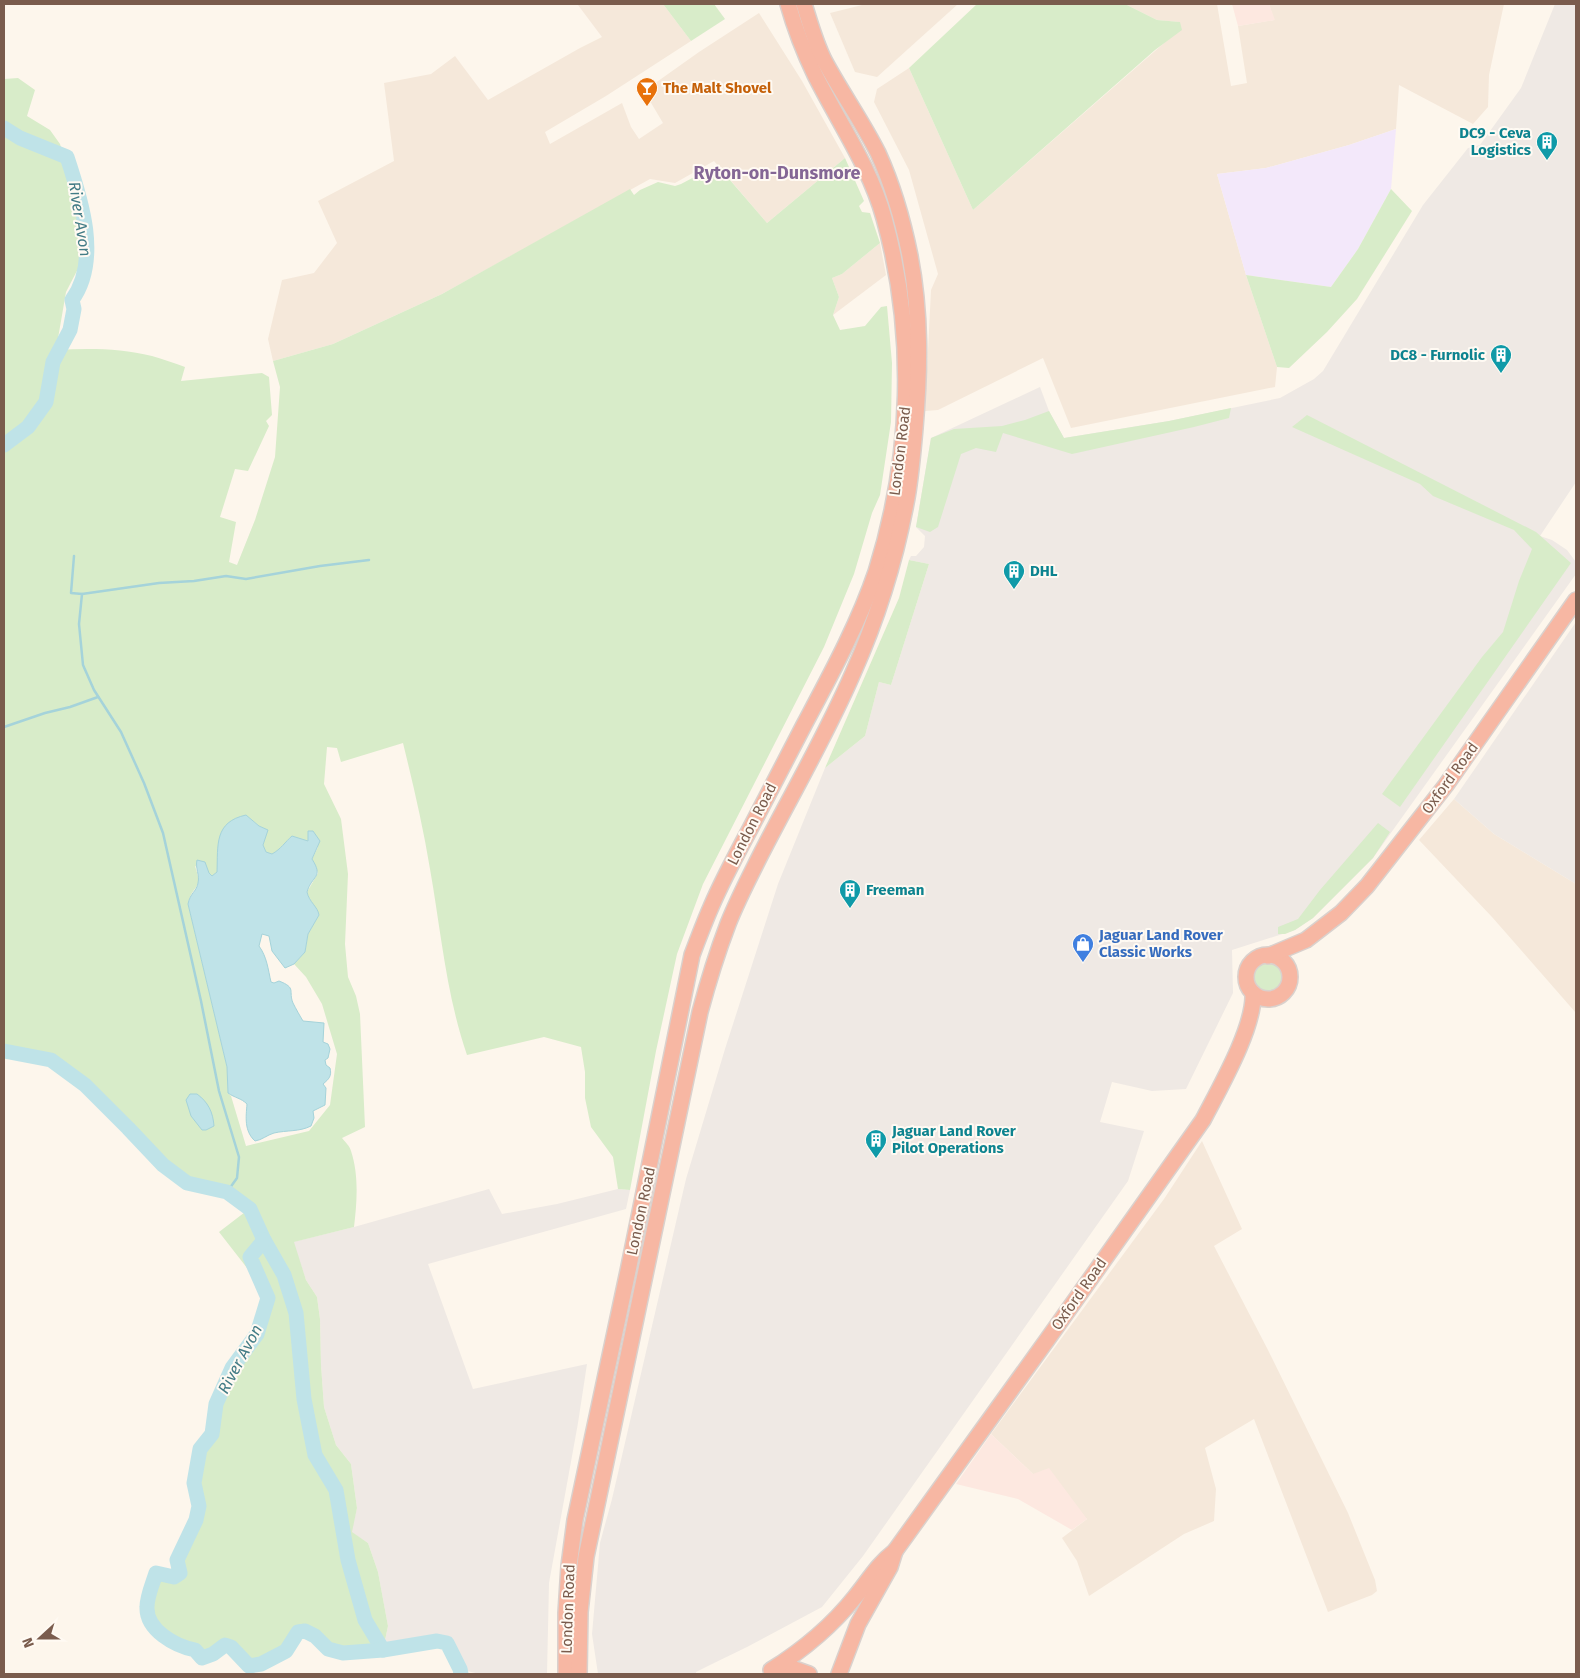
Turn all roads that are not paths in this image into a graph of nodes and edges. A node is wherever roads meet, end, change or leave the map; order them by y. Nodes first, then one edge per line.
1 (788, 4) edge
2 (804, 4) edge
3 (1576, 600) edge
4 (1306, 940) junction
5 (1268, 956) junction
6 (1290, 975) junction
7 (1253, 993) junction
8 (1277, 997) junction
9 (1248, 1028) junction
10 (895, 1551) junction
11 (580, 1670) edge
12 (768, 1672) edge
13 (566, 1674) edge
14 (809, 1674) edge
15 (839, 1674) edge

1 - 13 highway, London Road
2 - 11 highway, London Road
3 - 4 highway, Oxford Road
4 - 5 highway, Oxford Road
4 - 6 highway, Oxford Road
5 - 6 highway
5 - 7 highway
6 - 8 highway
7 - 8 highway
7 - 9 highway, Oxford Road
8 - 9 highway, Oxford Road
9 - 10 highway, Oxford Road
10 - 12 highway, Oxford Road
10 - 15 highway, Oxford Road
12 - 14 highway

